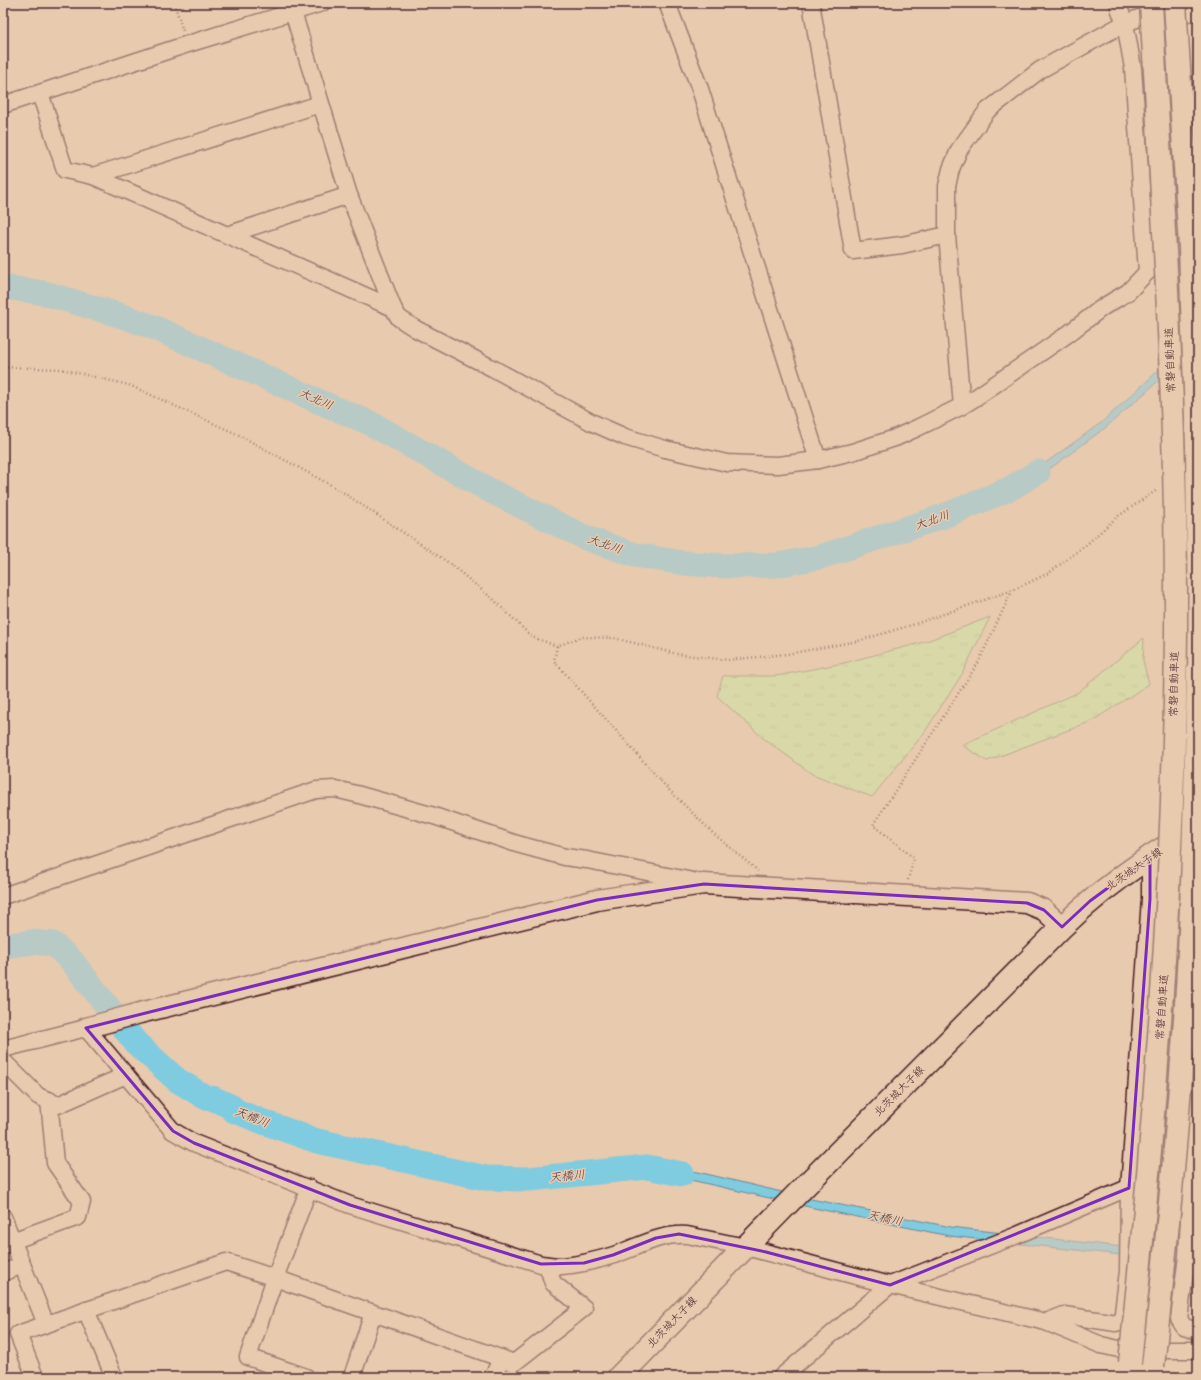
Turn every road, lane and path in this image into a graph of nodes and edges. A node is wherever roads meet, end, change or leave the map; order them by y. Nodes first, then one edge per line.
1 (174, 3) edge
2 (322, 3) edge
3 (667, 3) edge
4 (811, 3) edge
5 (1151, 3) edge
6 (1175, 3) edge
7 (1116, 5) edge
8 (293, 12) junction
9 (1198, 12) edge
10 (1125, 23) junction
11 (188, 44) junction
12 (40, 93) junction
13 (320, 104) junction
14 (3, 105) edge
15 (93, 176) junction
16 (349, 194) junction
17 (1198, 230) edge
18 (227, 235) junction
19 (947, 235) junction
20 (1147, 272) junction
21 (393, 308) junction
22 (3, 368) edge
23 (962, 406) junction
24 (818, 460) junction
25 (1164, 486) dead end
26 (1198, 547) edge
27 (1013, 590) junction
28 (557, 646) junction
29 (1198, 670) edge
30 (1198, 828) edge
31 (1150, 857) junction
32 (704, 884) junction
33 (778, 888) junction
34 (3, 896) edge
35 (904, 896) junction
36 (1062, 927) junction
37 (86, 1028) junction
38 (3, 1049) edge
39 (3, 1061) edge
40 (126, 1075) junction
41 (1198, 1082) edge
42 (48, 1100) junction
43 (1195, 1160) edge
44 (309, 1188) junction
45 (1129, 1188) junction
46 (3, 1217) edge
47 (12, 1241) junction
48 (746, 1247) junction
49 (22, 1265) junction
50 (547, 1265) junction
51 (3, 1273) edge
52 (274, 1278) junction
53 (890, 1285) junction
54 (86, 1310) junction
55 (373, 1313) junction
56 (1046, 1322) junction
57 (46, 1324) junction
58 (1198, 1331) edge
59 (1198, 1350) edge
60 (501, 1358) junction
61 (1130, 1363) dead end
62 (1153, 1366) dead end
63 (35, 1377) edge
64 (114, 1377) edge
65 (306, 1377) edge
66 (352, 1377) edge
67 (493, 1377) edge
68 (619, 1377) edge
69 (781, 1377) edge

1 - 11 path
2 - 8 street
3 - 24 street
4 - 19 street
5 - 61 main road, 常磐自動車道, bridge
6 - 26 main road, bridge
7 - 10 street
8 - 11 street
8 - 13 street
9 - 10 street
10 - 19 street
10 - 20 street
11 - 12 street
12 - 14 street
12 - 15 street
13 - 15 street
13 - 16 street
15 - 18 street
16 - 18 street
16 - 21 street
17 - 20 street
18 - 21 street
19 - 23 street
20 - 23 street
21 - 24 street
22 - 28 path
23 - 24 street
25 - 27 path
27 - 28 path
27 - 35 path
28 - 33 path
29 - 62 main road, bridge
30 - 31 main road, 北茨城大子線
31 - 36 main road, 北茨城大子線
31 - 45 street
32 - 33 street
32 - 34 street
32 - 37 street
33 - 35 street
35 - 36 street
36 - 48 main road, 北茨城大子線
37 - 38 street
37 - 40 street
39 - 42 street
40 - 42 street
40 - 44 street
41 - 43 street
42 - 47 street
43 - 45 street
43 - 58 street
44 - 50 street
44 - 52 street
45 - 53 street
45 - 56 street
46 - 47 street
47 - 49 street
48 - 50 street
48 - 53 street
48 - 68 main road, 北茨城大子線
49 - 51 street
49 - 57 street
50 - 60 street
52 - 54 street
52 - 55 street
52 - 65 street
53 - 56 street
53 - 69 street
54 - 57 street
54 - 64 street
55 - 60 street
55 - 66 street
56 - 59 street
57 - 63 street
60 - 67 street

